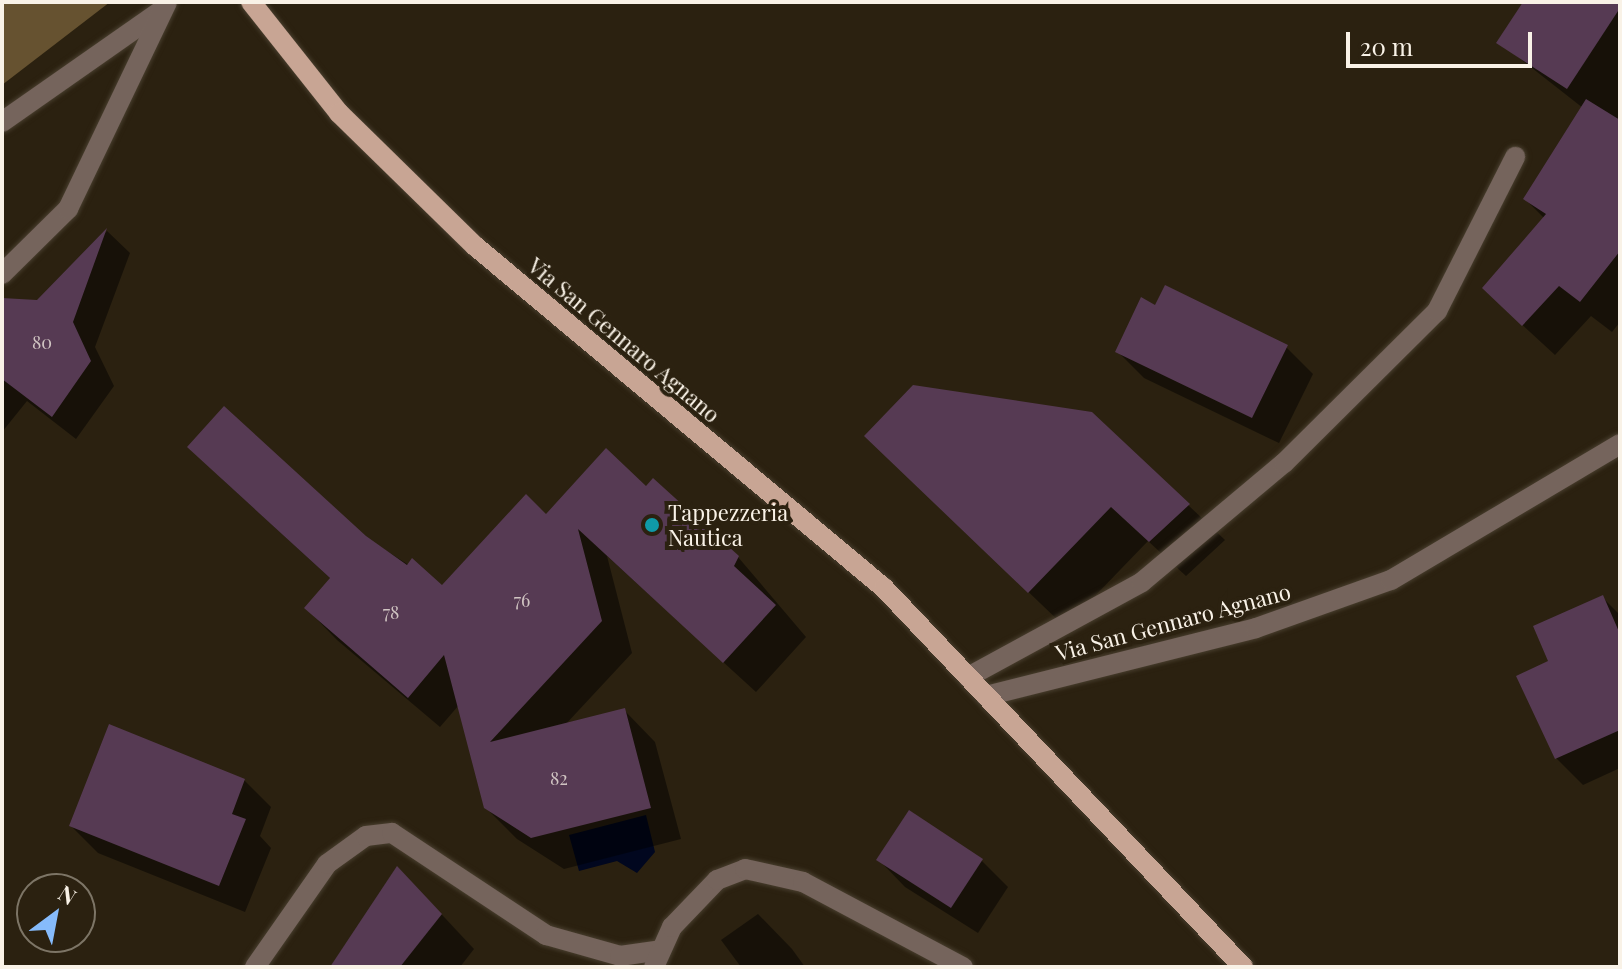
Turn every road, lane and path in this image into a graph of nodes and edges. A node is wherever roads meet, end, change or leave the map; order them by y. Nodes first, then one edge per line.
1 (251, 2) edge
2 (163, 7) edge
3 (2, 122) edge
4 (1515, 157) dead end
5 (2, 274) edge
6 (1620, 444) edge
7 (968, 677) junction
8 (986, 696) junction
9 (658, 958) edge
10 (255, 967) edge
11 (963, 967) edge
12 (1243, 967) edge

1 - 7 main road, Via San Gennaro Agnano
2 - 3 street
2 - 5 street
4 - 7 street
6 - 8 street, Via San Gennaro Agnano
7 - 8 main road, Via San Gennaro Agnano
8 - 12 main road, Via San Gennaro Agnano
9 - 10 street
9 - 11 street

